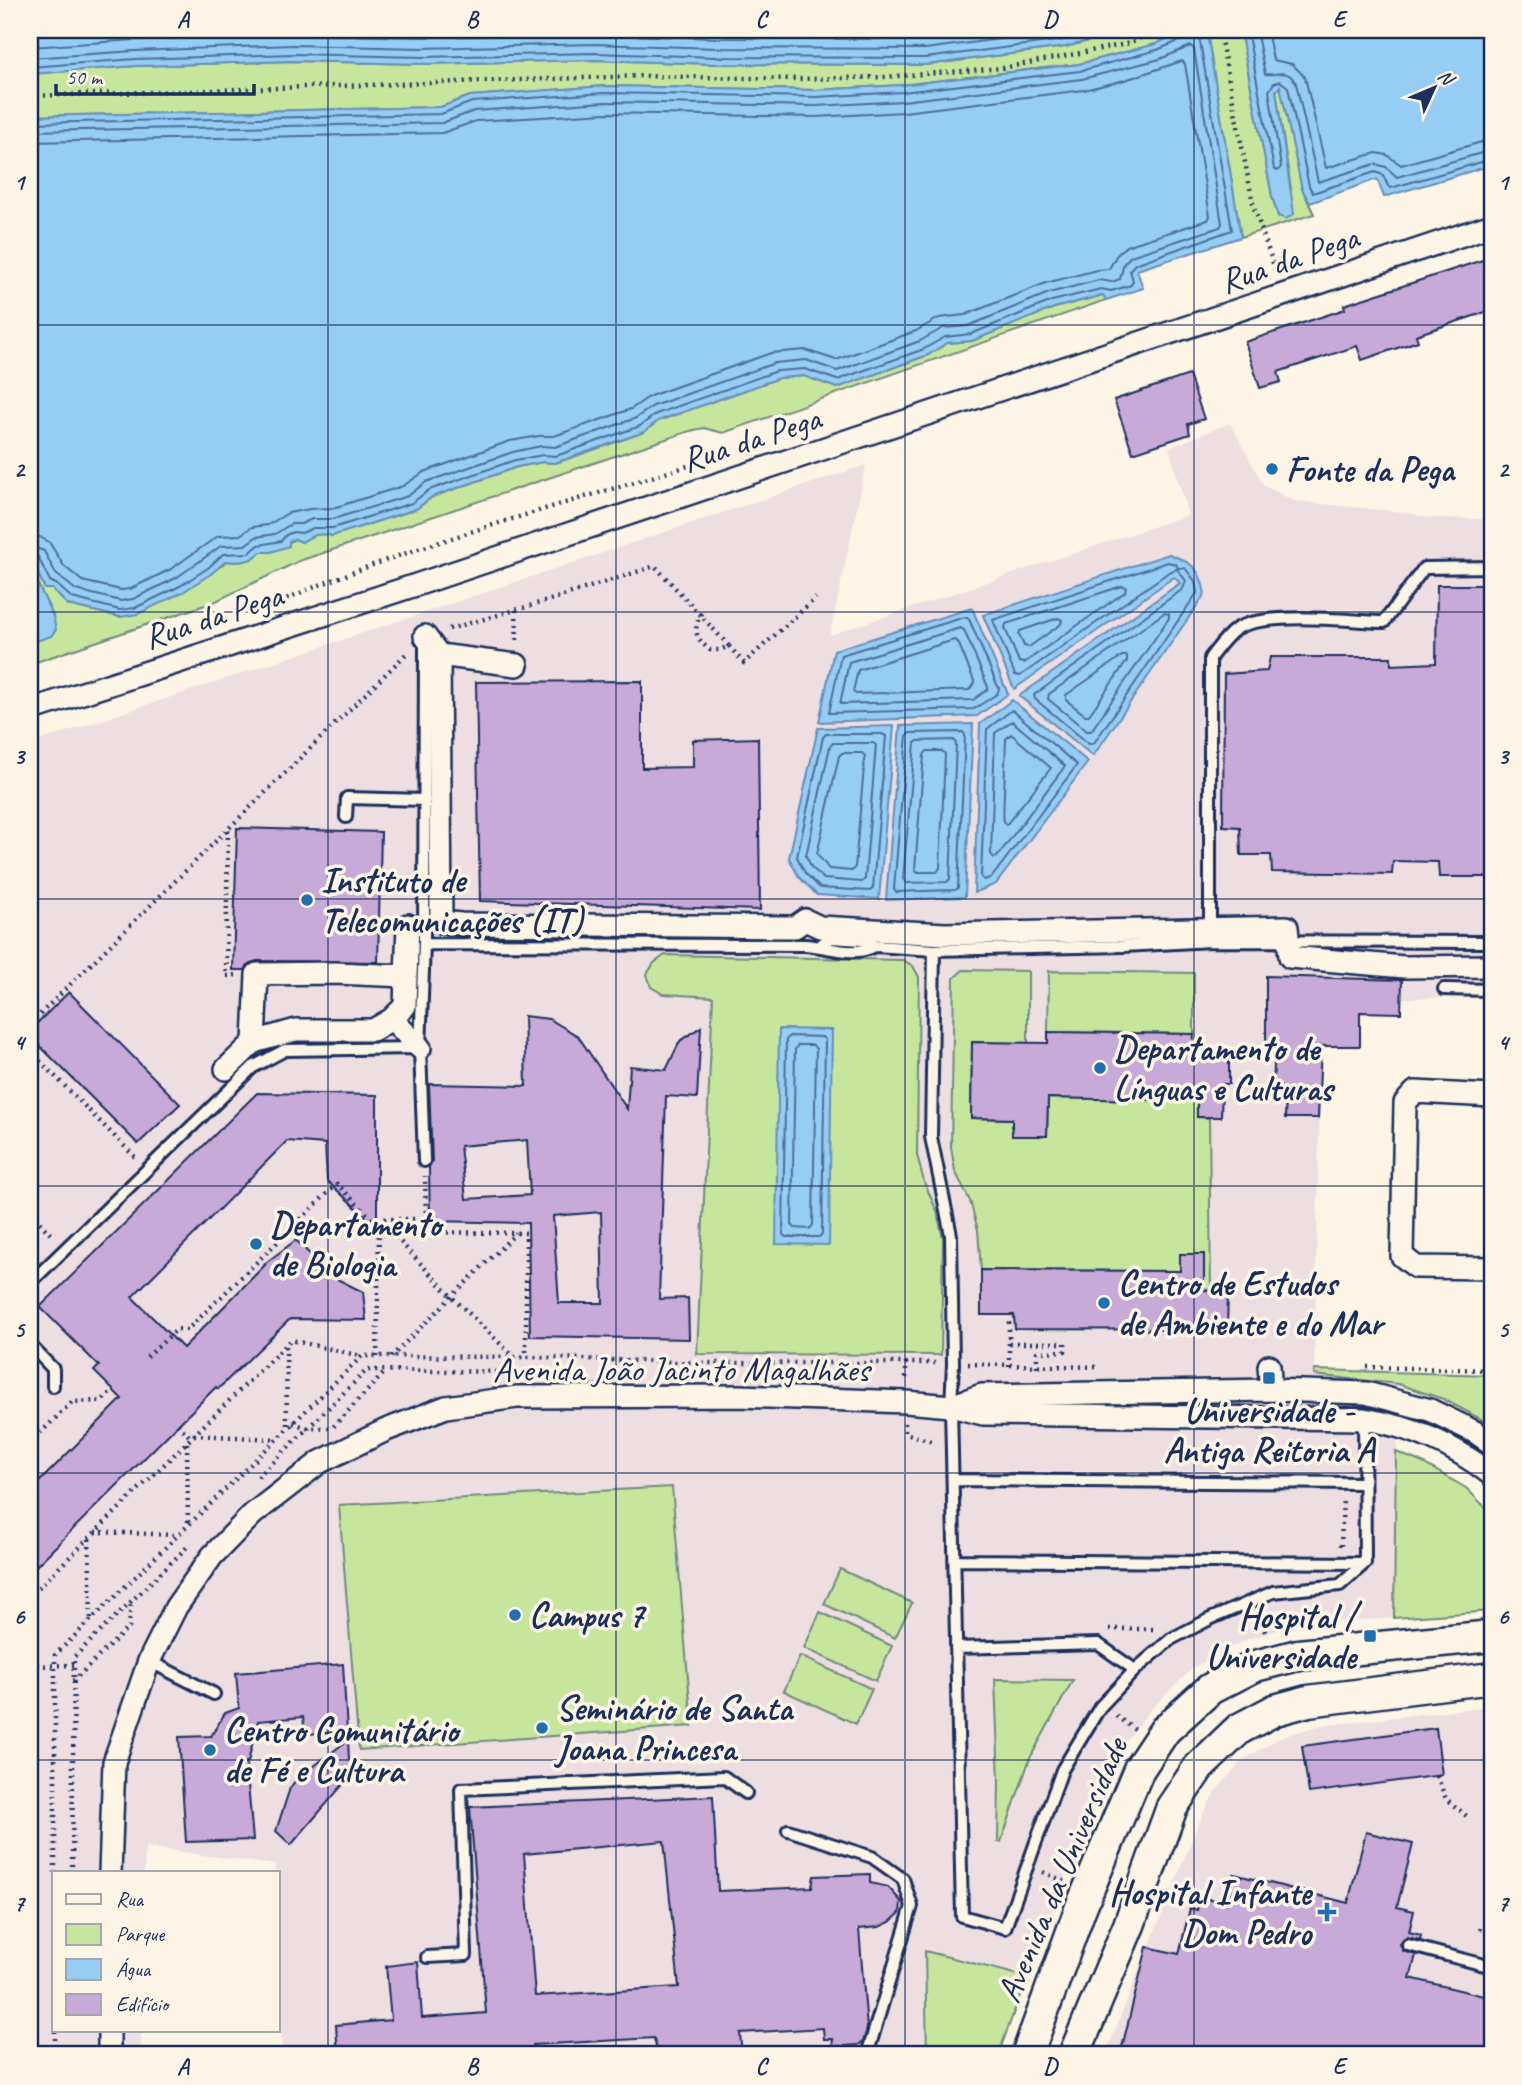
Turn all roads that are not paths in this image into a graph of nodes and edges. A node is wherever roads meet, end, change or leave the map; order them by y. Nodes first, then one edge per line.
1 (1492, 225) edge
2 (1492, 567) edge
3 (425, 636) joint
4 (439, 655) junction
5 (517, 665) road end
6 (30, 710) edge
7 (425, 800) junction
8 (346, 817) dead end
9 (408, 925) dead end
10 (1211, 935) junction
11 (1288, 941) junction
12 (1492, 942) edge
13 (424, 944) junction
14 (934, 950) junction
15 (1492, 966) edge
16 (406, 976) junction
17 (1444, 989) dead end
18 (1492, 990) edge
19 (392, 1019) junction
20 (254, 1042) junction
21 (420, 1048) junction
22 (226, 1069) dead end
23 (1492, 1096) edge
24 (424, 1161) dead end
25 (1492, 1268) edge
26 (30, 1283) edge
27 (30, 1345) edge
28 (1269, 1366) dead end
29 (53, 1386) dead end
30 (1271, 1390) junction
31 (951, 1406) junction
32 (1364, 1419) junction
33 (1492, 1444) edge
34 (1492, 1475) edge
35 (953, 1480) junction
36 (1364, 1483) junction
37 (955, 1560) junction
38 (1364, 1563) junction
39 (1492, 1636) edge
40 (956, 1648) junction
41 (149, 1661) junction
42 (1135, 1670) junction
43 (1492, 1678) edge
44 (214, 1694) dead end
45 (746, 1793) dead end
46 (788, 1830) dead end
47 (110, 1871) edge
48 (1408, 1945) dead end
49 (427, 1957) dead end
50 (1492, 1967) edge
51 (109, 2032) edge
52 (109, 2055) edge
53 (867, 2055) edge
54 (1027, 2055) edge
55 (1074, 2055) edge

1 - 6 street, Rua da Pega
2 - 10 lane
3 - 4 street
3 - 7 lane
4 - 5 street
4 - 10 street
7 - 8 lane
7 - 13 lane
9 - 16 street
10 - 11 street
10 - 14 lane
11 - 12 lane
11 - 15 street
13 - 14 lane
13 - 21 lane
14 - 31 lane
16 - 19 street
16 - 20 street
17 - 18 lane
19 - 20 street
19 - 21 street
20 - 22 street
21 - 24 lane
21 - 26 lane
23 - 25 street
27 - 29 lane
28 - 30 street
30 - 31 street, Avenida João Jacinto Magalhães
30 - 33 street, Avenida João Jacinto Magalhães
31 - 32 street, Avenida João Jacinto Magalhães
31 - 35 lane
31 - 41 street, Avenida João Jacinto Magalhães
32 - 34 street, Avenida João Jacinto Magalhães
32 - 36 lane
35 - 36 lane
35 - 37 lane
36 - 38 lane
37 - 38 lane
37 - 40 lane
38 - 42 lane
39 - 54 main road, Avenida da Universidade
40 - 42 lane
40 - 42 lane
41 - 44 lane
41 - 47 street, Avenida João Jacinto Magalhães
43 - 55 main road
45 - 49 lane
46 - 53 lane
48 - 50 lane
51 - 52 street

